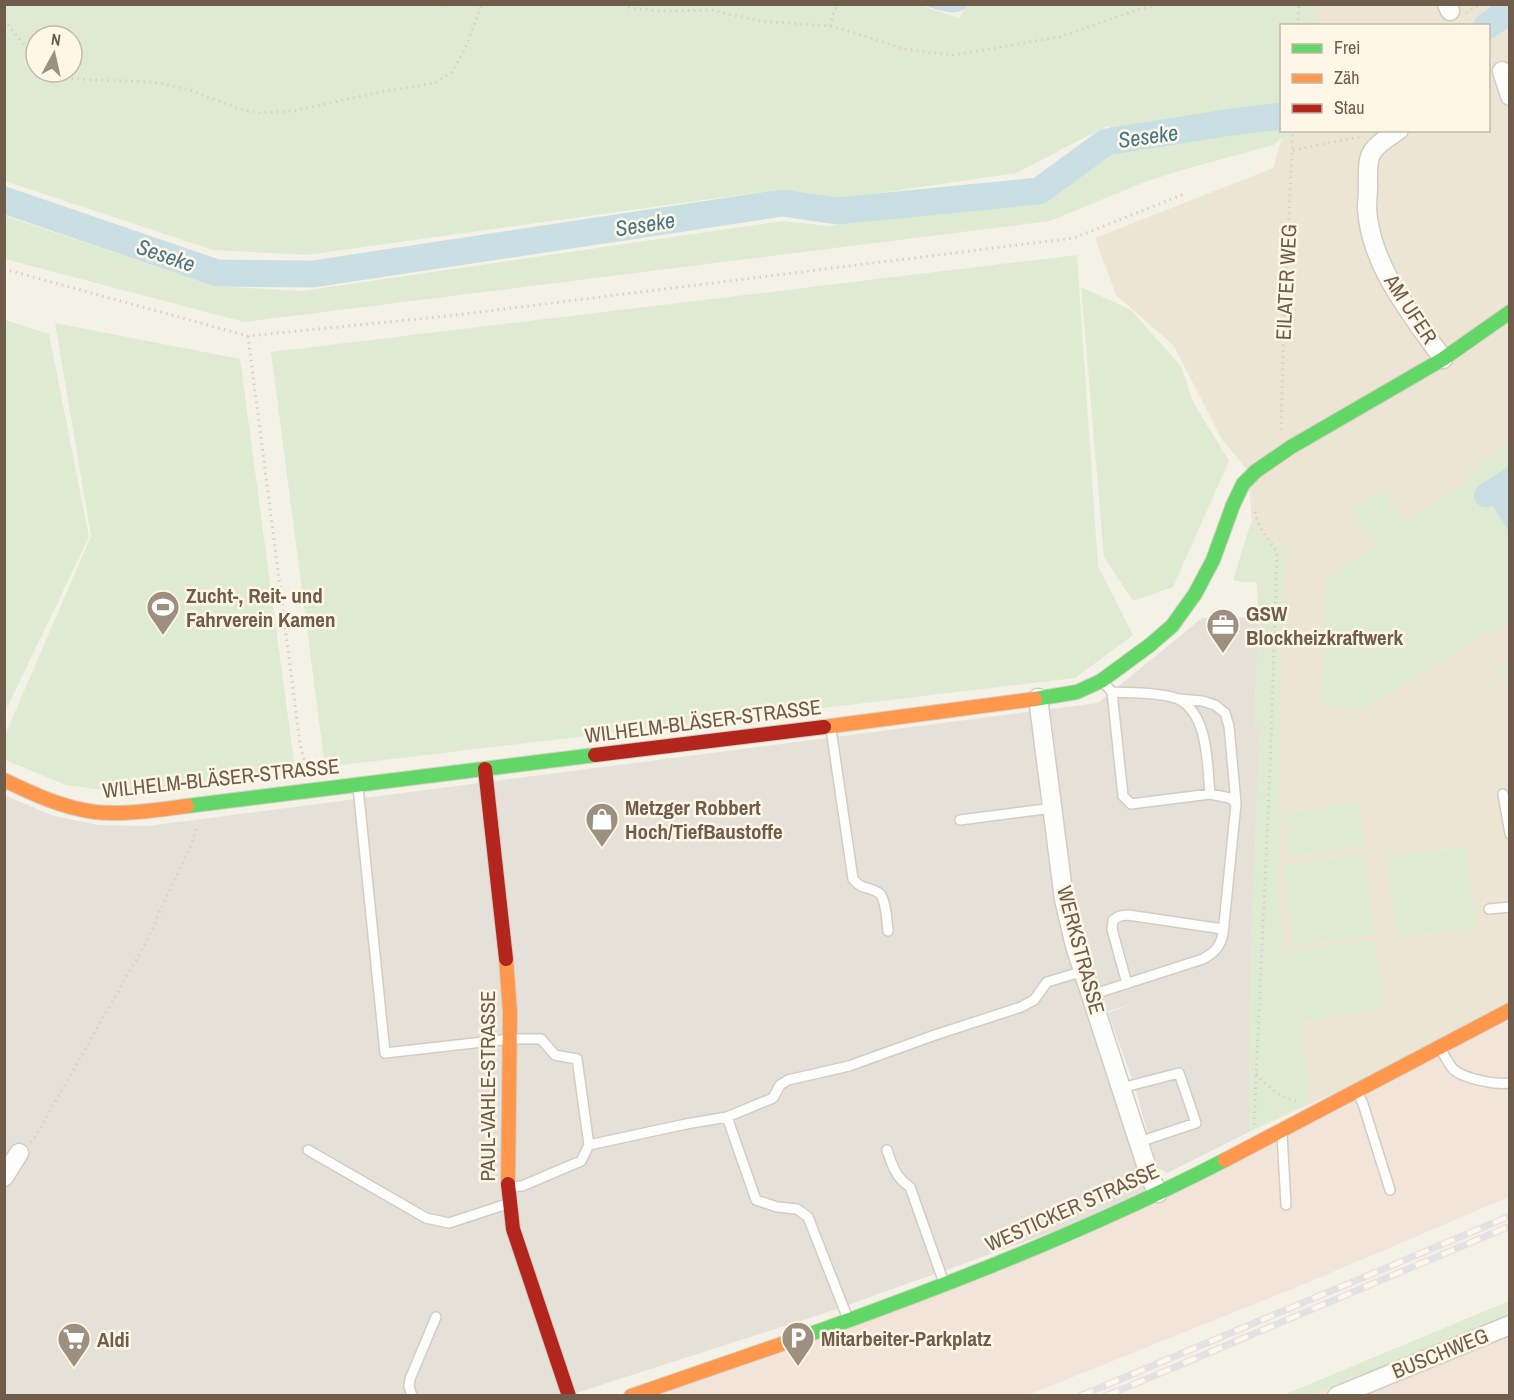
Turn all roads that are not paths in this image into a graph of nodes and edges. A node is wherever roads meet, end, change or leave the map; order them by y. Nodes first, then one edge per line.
1 (1500, 71) edge
2 (1509, 96) edge
3 (1396, 132) edge
4 (1509, 312) edge
5 (1443, 358) junction
6 (1101, 681) junction
7 (1112, 692) junction
8 (1038, 698) junction
9 (1177, 699) junction
10 (830, 726) junction
11 (484, 769) junction
12 (4, 780) edge
13 (358, 785) junction
14 (1210, 794) junction
15 (1503, 794) dead end
16 (1236, 803) junction
17 (1053, 808) junction
18 (960, 820) dead end
19 (1509, 834) edge
20 (1509, 907) edge
21 (1489, 909) dead end
22 (1223, 929) junction
23 (888, 931) dead end
24 (1084, 971) junction
25 (1127, 984) junction
26 (1091, 995) junction
27 (1509, 1010) edge
28 (510, 1039) junction
29 (1440, 1048) junction
30 (1509, 1083) edge
31 (1121, 1088) junction
32 (1357, 1092) junction
33 (727, 1117) junction
34 (1282, 1131) junction
35 (1138, 1142) junction
36 (589, 1145) junction
37 (308, 1150) dead end
38 (887, 1150) dead end
39 (508, 1188) junction
40 (1390, 1190) dead end
41 (1158, 1193) junction
42 (509, 1203) junction
43 (1286, 1205) dead end
44 (945, 1285) junction
45 (436, 1317) dead end
46 (848, 1321) junction
47 (1509, 1325) edge
48 (1359, 1391) edge
49 (412, 1395) edge
50 (569, 1395) edge
51 (631, 1395) edge
52 (1337, 1395) edge

1 - 2 street
3 - 5 street, AM UFER
4 - 5 street, WILHELM-BLÄSER-STRASSE
5 - 6 street, WILHELM-BLÄSER-STRASSE
6 - 7 lane
6 - 8 street, WILHELM-BLÄSER-STRASSE
7 - 9 lane
7 - 14 lane
8 - 10 street, WILHELM-BLÄSER-STRASSE
8 - 17 street, WERKSTRASSE
9 - 14 lane
9 - 16 lane
10 - 11 street, WILHELM-BLÄSER-STRASSE
10 - 23 lane
11 - 13 street, WILHELM-BLÄSER-STRASSE
11 - 28 street, PAUL-VAHLE-STRASSE
12 - 13 street, WILHELM-BLÄSER-STRASSE
13 - 28 lane
14 - 16 lane
15 - 19 lane
16 - 22 lane
17 - 18 lane
17 - 24 street, WERKSTRASSE
20 - 21 lane
22 - 25 lane
22 - 25 lane
24 - 26 street, WERKSTRASSE
24 - 33 lane
25 - 26 lane
26 - 31 street, WERKSTRASSE
27 - 29 street, WESTICKER STRASSE
28 - 36 lane
28 - 39 street, PAUL-VAHLE-STRASSE
29 - 30 lane
29 - 32 street, WESTICKER STRASSE
31 - 35 street, WERKSTRASSE
31 - 35 lane
32 - 34 street, WESTICKER STRASSE
32 - 40 lane
33 - 36 lane
33 - 46 lane
34 - 41 street, WESTICKER STRASSE
34 - 43 lane
35 - 41 street, WERKSTRASSE
36 - 39 lane
37 - 42 lane
38 - 44 lane
39 - 42 street, PAUL-VAHLE-STRASSE
41 - 44 street, WESTICKER STRASSE
42 - 50 street, PAUL-VAHLE-STRASSE
44 - 46 street, WESTICKER STRASSE
45 - 49 lane
46 - 51 street, WESTICKER STRASSE
47 - 48 street, BUSCHWEG
48 - 52 street, BUSCHWEG

